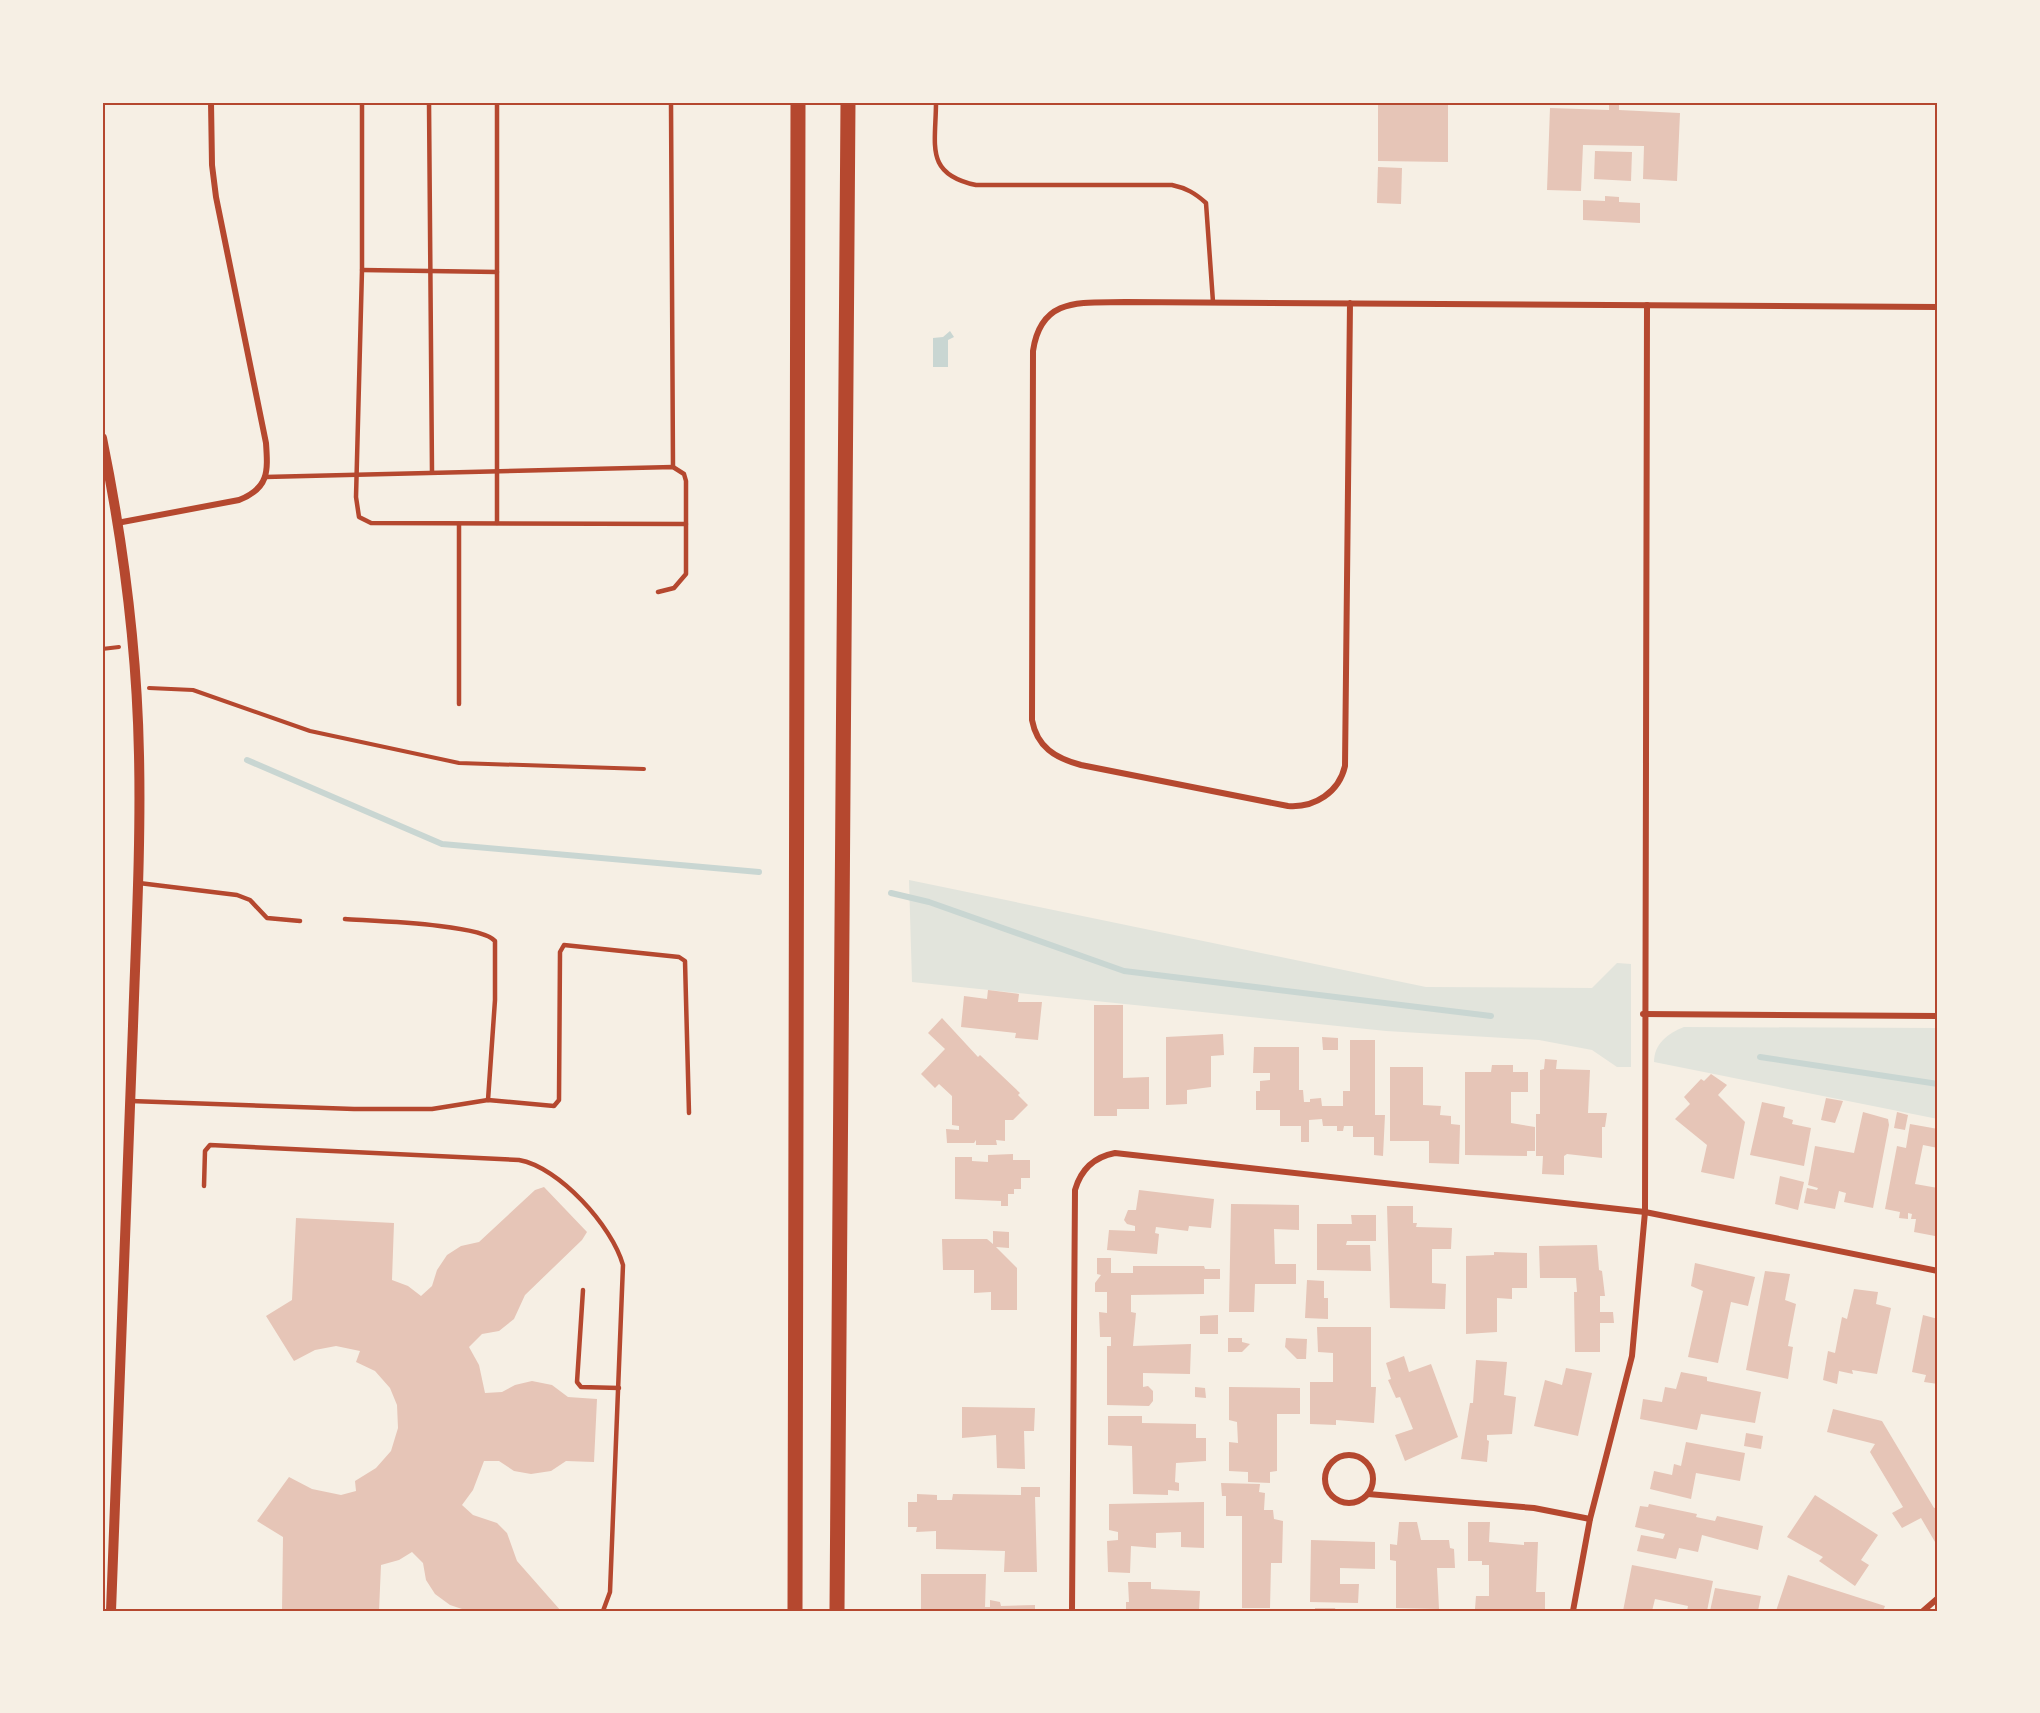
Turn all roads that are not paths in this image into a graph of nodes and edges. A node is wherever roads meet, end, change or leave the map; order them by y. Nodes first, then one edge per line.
1 (211, 102) edge
2 (362, 102) edge
3 (429, 102) edge
4 (497, 102) edge
5 (671, 102) edge
6 (798, 102) edge
7 (848, 102) edge
8 (936, 102) edge
9 (362, 270) junction
10 (429, 271) junction
11 (497, 272) junction
12 (1214, 302) junction
13 (1350, 303) junction
14 (1647, 305) junction
15 (1938, 308) edge
16 (102, 438) edge
17 (673, 466) junction
18 (496, 470) junction
19 (432, 472) junction
20 (358, 474) junction
21 (265, 477) junction
22 (117, 523) junction
23 (459, 524) junction
24 (497, 524) junction
25 (687, 524) junction
26 (658, 592) dead end
27 (459, 704) dead end
28 (138, 883) junction
29 (345, 918) dead end
30 (300, 921) dead end
31 (1643, 1014) junction
32 (1938, 1016) edge
33 (488, 1100) junction
34 (131, 1101) junction
35 (689, 1113) dead end
36 (204, 1186) dead end
37 (1645, 1212) junction
38 (1938, 1271) edge
39 (583, 1290) dead end
40 (619, 1388) junction
41 (1368, 1494) junction
42 (1590, 1520) junction
43 (1938, 1598) edge
44 (111, 1611) edge
45 (603, 1611) edge
46 (795, 1611) edge
47 (837, 1611) edge
48 (1072, 1611) edge
49 (1573, 1611) edge
50 (1923, 1611) edge

1 - 21 street
2 - 9 lane
3 - 10 lane
4 - 11 lane
5 - 17 lane
6 - 46 main road
7 - 47 main road
8 - 12 lane
9 - 10 lane
9 - 20 lane
10 - 11 lane
10 - 19 lane
11 - 18 lane
12 - 13 street
12 - 13 street
13 - 14 street
14 - 15 street
14 - 31 street
16 - 22 street
17 - 18 lane
17 - 25 lane
18 - 19 lane
18 - 24 lane
19 - 20 lane
20 - 21 lane
20 - 23 lane
21 - 22 street
22 - 28 street
23 - 24 lane
23 - 27 lane
24 - 25 lane
25 - 26 lane
28 - 30 lane
28 - 34 street
29 - 33 lane
31 - 32 street
31 - 37 street
33 - 34 lane
33 - 35 lane
34 - 44 street
36 - 40 lane
37 - 38 street
37 - 42 street
37 - 48 street
39 - 40 lane
40 - 45 lane
41 - 41 street
41 - 42 street
42 - 49 street
43 - 50 street

